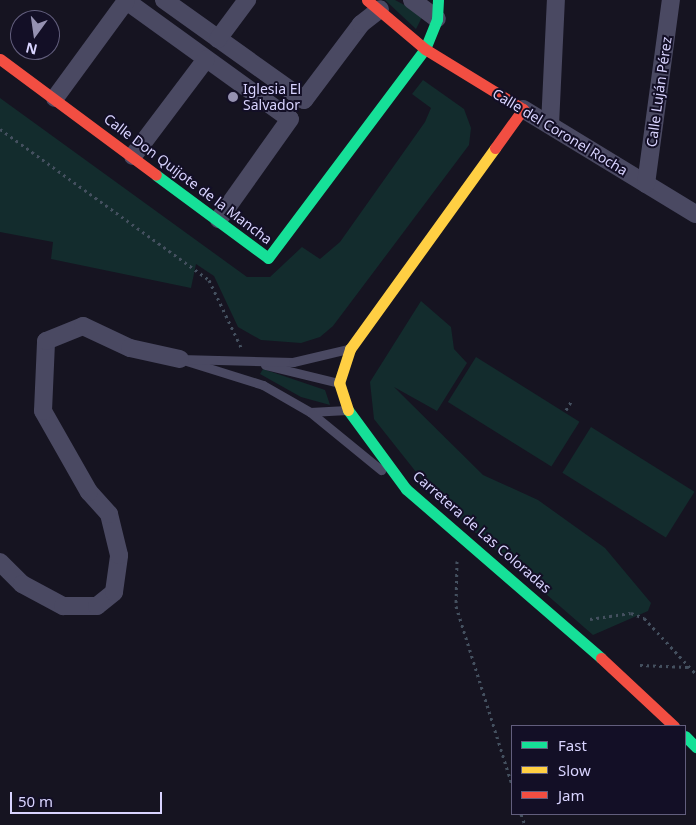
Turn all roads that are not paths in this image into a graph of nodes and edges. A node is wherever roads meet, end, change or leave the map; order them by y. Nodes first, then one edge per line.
1 (125, 0) edge
2 (164, 0) edge
3 (247, 0) edge
4 (412, 0) edge
5 (438, 0) edge
6 (556, 0) edge
7 (671, 0) edge
8 (374, 5) edge
9 (437, 19) junction
10 (218, 38) junction
11 (425, 49) junction
12 (0, 58) edge
13 (206, 59) junction
14 (55, 98) junction
15 (523, 109) junction
16 (550, 125) junction
17 (133, 156) junction
18 (646, 184) junction
19 (696, 214) edge
20 (219, 219) junction
21 (350, 349) junction
22 (180, 359) junction
23 (247, 361) junction
24 (340, 383) junction
25 (348, 410) junction
26 (310, 412) junction
27 (406, 489) junction
28 (0, 562) edge
29 (673, 725) edge
30 (686, 737) edge
31 (696, 747) edge

1 - 13 street
1 - 14 street
2 - 10 street
3 - 10 street
4 - 9 street
5 - 9 street
6 - 16 street
7 - 18 street, Calle Luján Pérez
8 - 10 street
8 - 11 street, Calle del Coronel Rocha
9 - 11 street
11 - 15 street, Calle del Coronel Rocha
11 - 20 street, Calle Don Quijote de la Mancha
12 - 14 street, Calle Don Quijote de la Mancha
13 - 17 street
13 - 20 street
14 - 17 street, Calle Don Quijote de la Mancha
15 - 16 street, Calle del Coronel Rocha
15 - 21 street
16 - 18 street, Calle del Coronel Rocha
17 - 20 street, Calle Don Quijote de la Mancha
18 - 19 street, Calle del Coronel Rocha
21 - 23 lane
21 - 24 street
22 - 23 lane
22 - 26 lane
22 - 28 street
23 - 24 lane
24 - 25 street, Carretera de Las Coloradas
25 - 26 lane
25 - 27 street, Carretera de Las Coloradas
26 - 27 lane
27 - 29 street, Carretera de Las Coloradas
30 - 31 street

